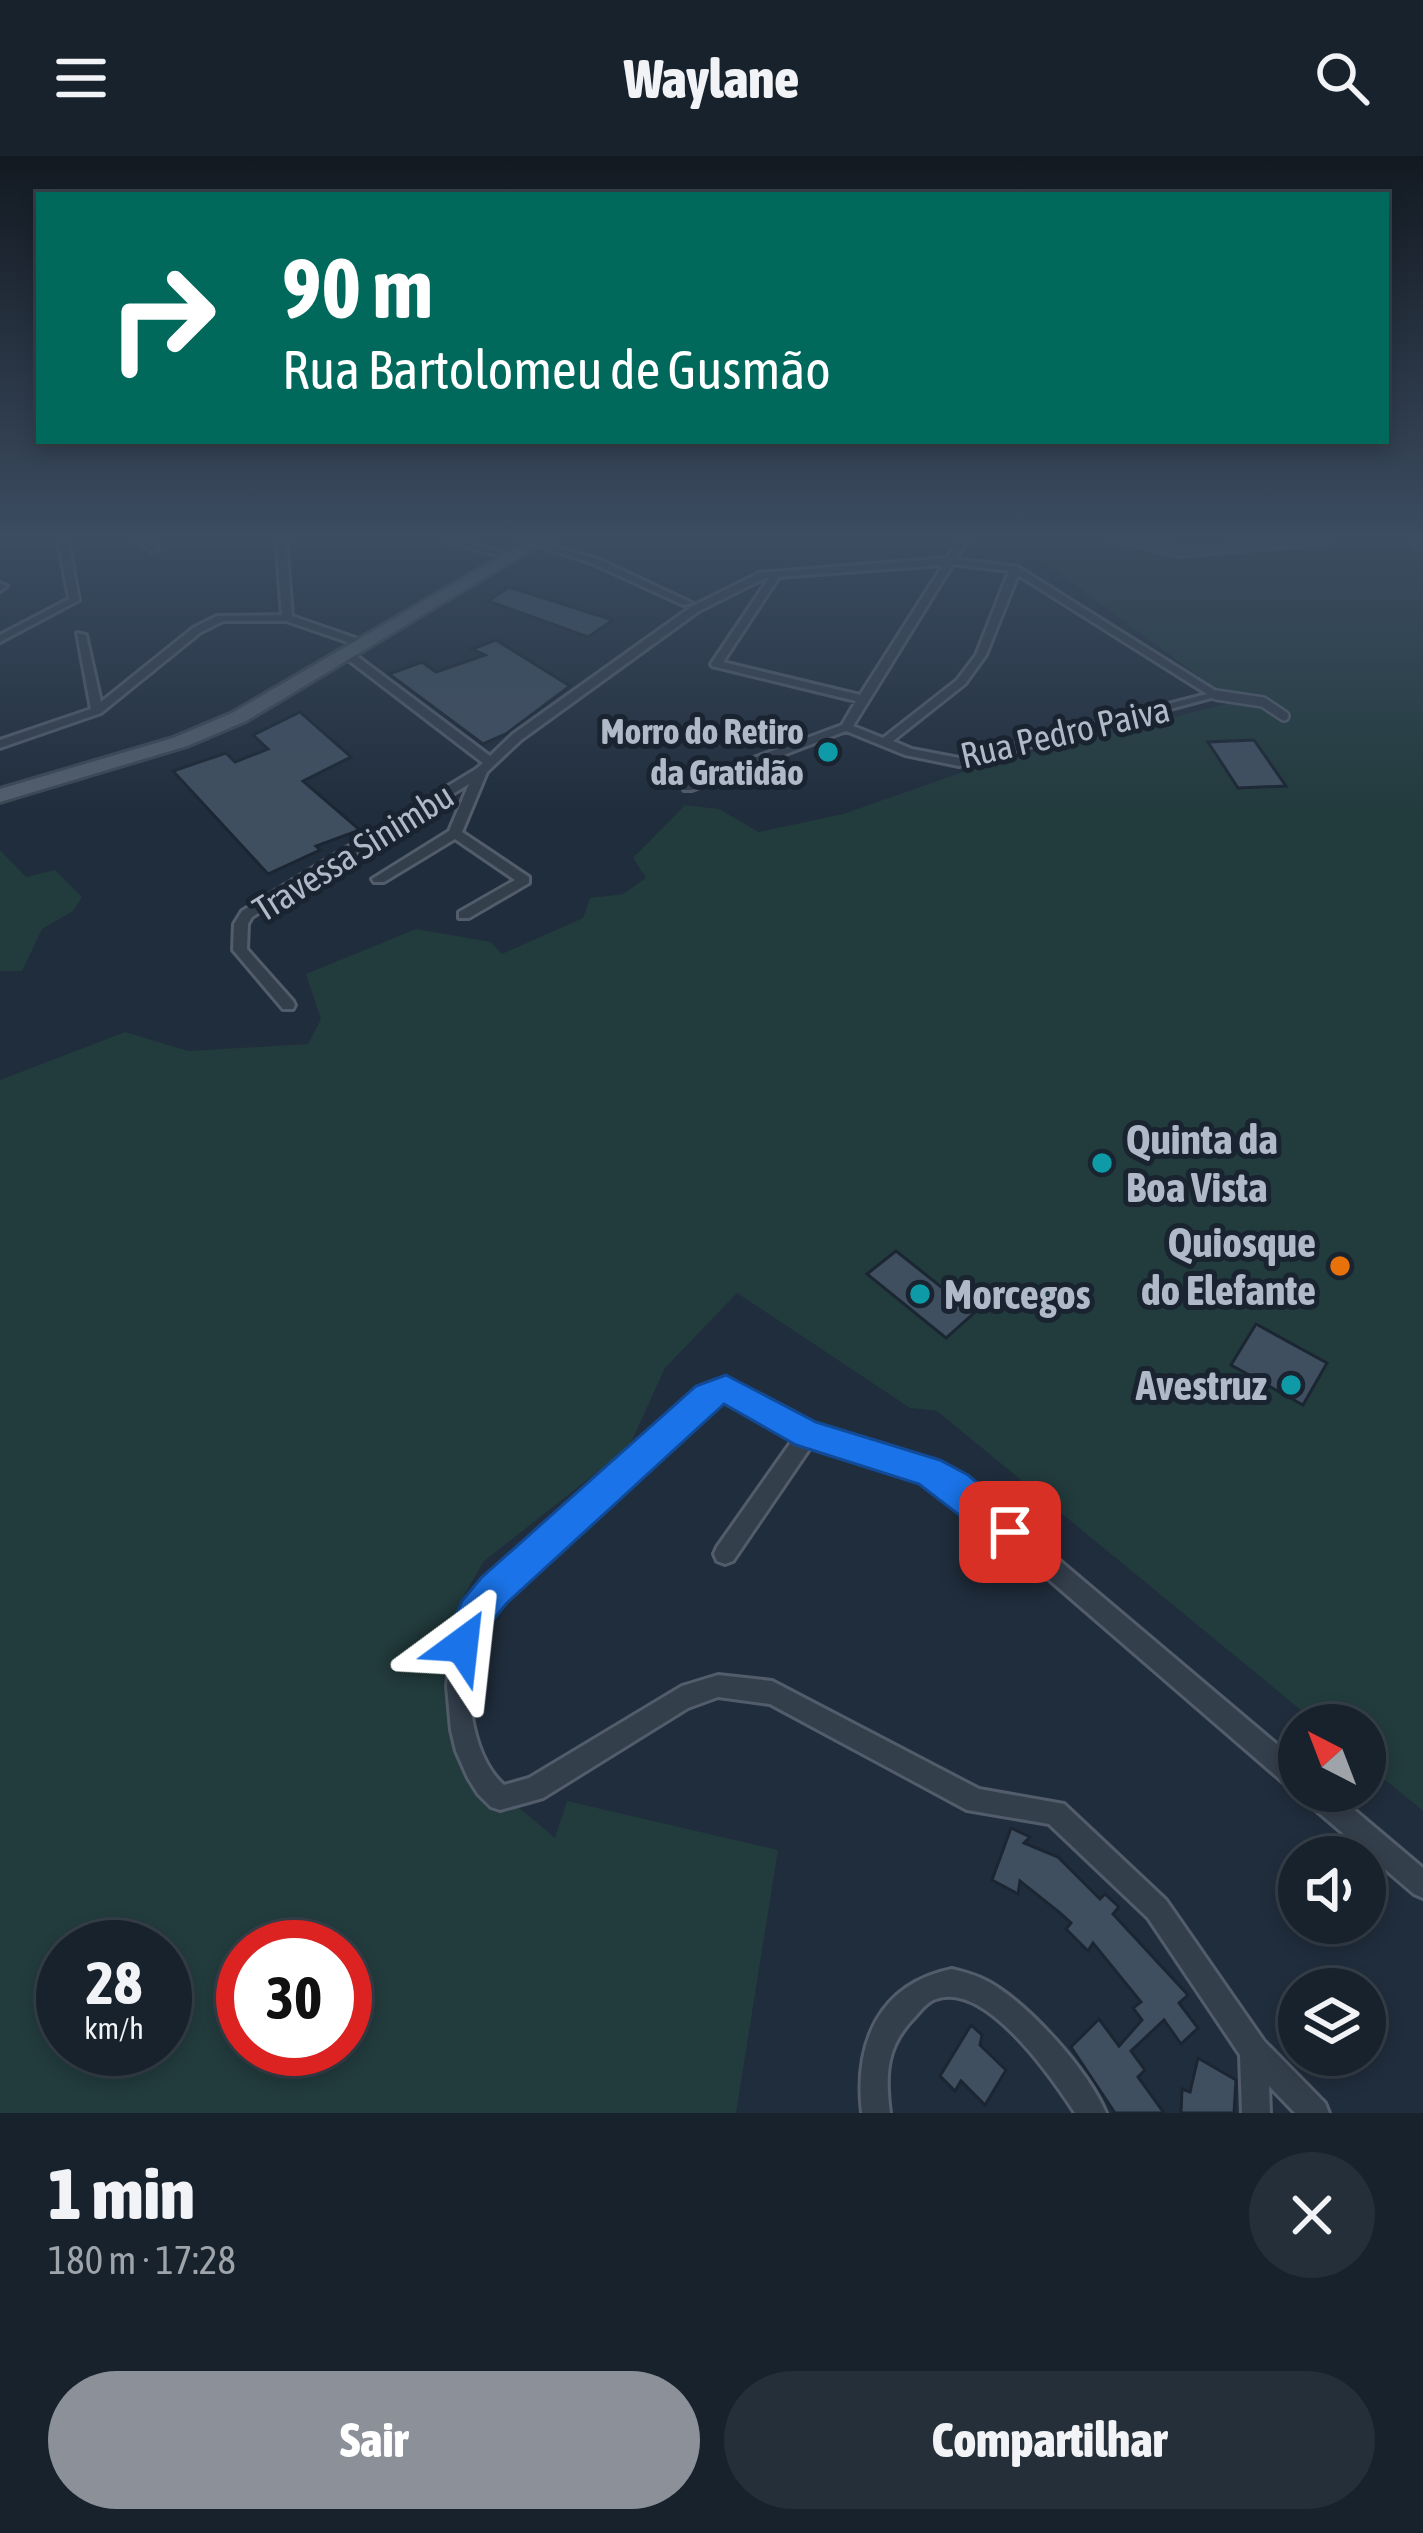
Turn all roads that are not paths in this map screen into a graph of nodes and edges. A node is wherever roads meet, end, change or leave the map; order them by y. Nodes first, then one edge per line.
1 (195, 631) edge
2 (317, 631) edge
3 (383, 631) edge
4 (665, 631) edge
5 (738, 631) edge
6 (906, 631) edge
7 (990, 631) edge
8 (1114, 631) edge
9 (81, 635) dead end
10 (355, 648) junction
11 (1216, 695) junction
12 (862, 699) junction
13 (97, 711) junction
14 (1284, 716) dead end
15 (846, 727) junction
16 (885, 742) junction
17 (0, 744) edge
18 (484, 766) junction
19 (688, 787) dead end
20 (0, 796) edge
21 (455, 832) junction
22 (379, 879) dead end
23 (464, 915) dead end
24 (288, 1005) dead end
25 (808, 1435) junction
26 (725, 1554) dead end
27 (1278, 1761) edge
28 (1338, 1812) edge
29 (1423, 1885) edge
30 (1254, 2051) junction
31 (876, 2113) edge
32 (1092, 2113) edge
33 (1256, 2113) edge
34 (1315, 2113) edge

1 - 13 street
2 - 10 street
3 - 10 main road
4 - 18 street, Travessa Sinimbu
5 - 12 street
6 - 12 street
7 - 16 street
8 - 11 street
9 - 13 street
10 - 18 street
10 - 20 main road
11 - 14 street
11 - 16 street, Rua Pedro Paiva
12 - 15 street
13 - 17 street
15 - 16 street, Rua Pedro Paiva
15 - 19 street
18 - 21 street
18 - 24 street, Travessa Sinimbu
21 - 22 street
21 - 23 street
25 - 26 street
25 - 27 street
25 - 30 street
28 - 29 street
30 - 33 street
30 - 34 street
31 - 32 street

